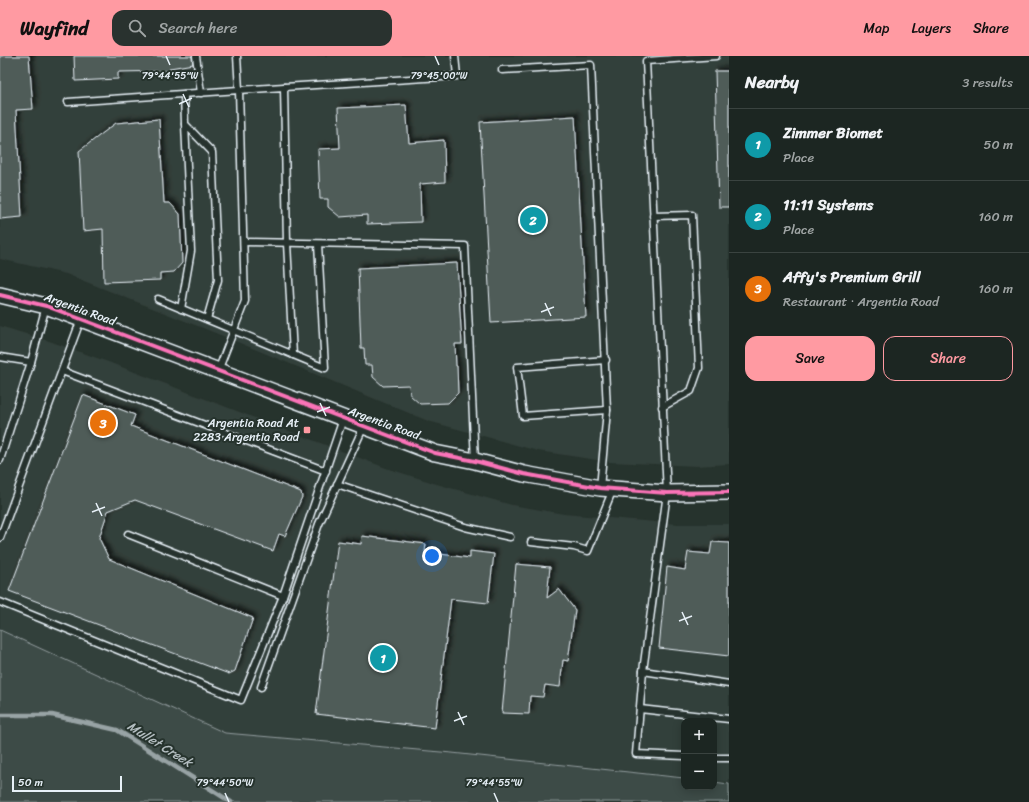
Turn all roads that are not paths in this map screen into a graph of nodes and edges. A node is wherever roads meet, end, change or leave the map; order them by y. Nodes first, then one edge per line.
1 (196, 56) edge
2 (237, 56) edge
3 (455, 56) edge
4 (716, 56) edge
5 (502, 70) dead end
6 (284, 87) junction
7 (239, 90) junction
8 (201, 93) junction
9 (184, 94) junction
10 (68, 102) dead end
11 (185, 124) junction
12 (653, 216) junction
13 (244, 242) junction
14 (287, 243) junction
15 (318, 244) junction
16 (0, 295) edge
17 (158, 299) dead end
18 (46, 306) junction
19 (182, 308) junction
20 (81, 318) junction
21 (207, 319) junction
22 (234, 330) junction
23 (294, 355) junction
24 (0, 356) edge
25 (606, 360) junction
26 (31, 362) junction
27 (62, 371) junction
28 (218, 371) junction
29 (662, 407) junction
30 (607, 410) junction
31 (343, 419) junction
32 (364, 426) junction
33 (0, 460) edge
34 (475, 462) junction
35 (326, 471) junction
36 (337, 484) junction
37 (606, 488) junction
38 (729, 492) edge
39 (667, 493) junction
40 (128, 534) dead end
41 (510, 537) dead end
42 (0, 538) edge
43 (531, 542) dead end
44 (283, 596) junction
45 (0, 602) edge
46 (643, 671) junction
47 (729, 684) edge
48 (261, 687) dead end
49 (640, 709) junction
50 (729, 719) edge
51 (681, 756) edge
52 (717, 758) edge
53 (729, 758) edge

1 - 8 lane
2 - 7 lane
3 - 6 lane
4 - 12 lane
5 - 25 lane
6 - 7 lane
6 - 14 lane
7 - 8 lane
7 - 13 lane
8 - 9 lane
9 - 10 lane
9 - 11 lane
11 - 19 lane
11 - 21 lane
12 - 29 lane
12 - 29 lane
13 - 14 lane
13 - 22 lane
14 - 15 lane
14 - 23 lane
15 - 23 lane
15 - 34 lane
16 - 18 street, Argentia Road
17 - 19 lane
18 - 20 street, Argentia Road
18 - 26 lane
19 - 21 lane
20 - 27 lane
20 - 28 street, Argentia Road
21 - 22 lane
22 - 23 lane
22 - 28 lane
24 - 26 lane
25 - 30 lane
25 - 30 lane
26 - 33 lane
27 - 35 lane
27 - 42 lane
28 - 31 street, Argentia Road
29 - 39 lane
30 - 37 lane
31 - 32 street, Argentia Road
31 - 35 lane
32 - 34 street, Argentia Road
32 - 36 lane
34 - 37 street, Argentia Road
35 - 44 lane
36 - 41 lane
36 - 48 lane
37 - 39 street, Argentia Road
37 - 43 lane
38 - 39 street, Argentia Road
39 - 46 lane
40 - 44 lane
44 - 45 lane
46 - 47 lane
46 - 49 lane
49 - 50 lane
49 - 51 lane
52 - 53 lane

